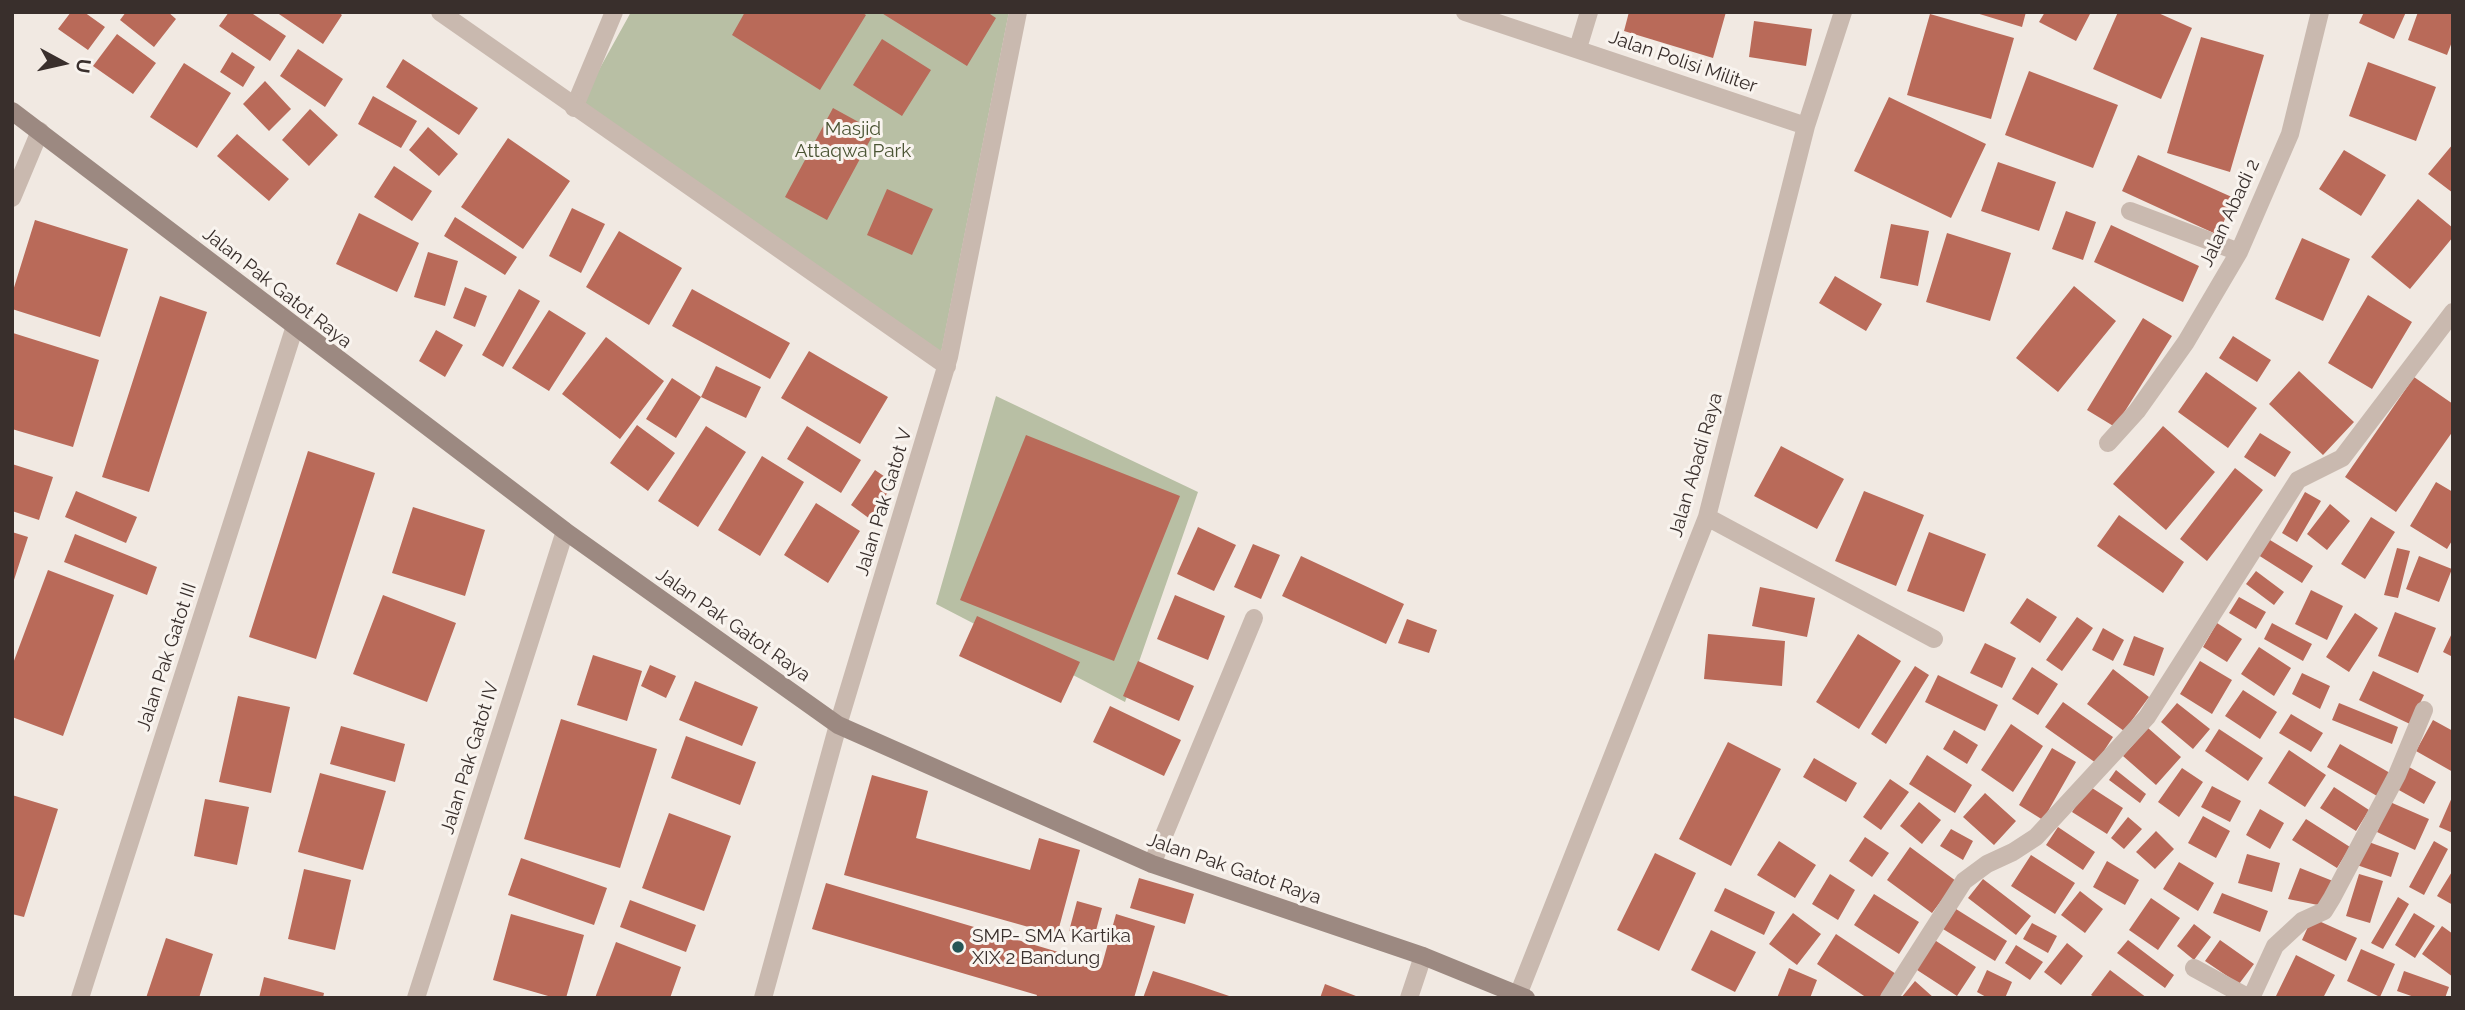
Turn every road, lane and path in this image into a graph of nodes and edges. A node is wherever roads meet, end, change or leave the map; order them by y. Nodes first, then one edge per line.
1 (440, 12) edge
2 (614, 12) edge
3 (1018, 12) edge
4 (1465, 12) edge
5 (1589, 12) edge
6 (1843, 12) edge
7 (2318, 13) edge
8 (1578, 48) junction
9 (574, 108) junction
10 (12, 111) edge
11 (1806, 126) junction
12 (40, 131) junction
13 (12, 198) edge
14 (2130, 211) dead end
15 (2239, 252) junction
16 (2453, 312) edge
17 (295, 329) junction
18 (947, 366) junction
19 (2108, 443) dead end
20 (1707, 517) junction
21 (565, 531) junction
22 (1254, 618) dead end
23 (1934, 639) dead end
24 (2424, 710) dead end
25 (838, 726) junction
26 (1152, 864) junction
27 (1423, 956) junction
28 (2194, 968) dead end
29 (1522, 996) edge
30 (80, 998) edge
31 (416, 998) edge
32 (763, 998) edge
33 (1409, 998) edge
34 (1889, 998) edge
35 (2250, 998) edge

1 - 9 street
2 - 9 street
3 - 18 street, Jalan Pak Gatot V
4 - 8 street, Jalan Polisi Militer
5 - 8 street
6 - 11 street, Jalan Abadi Raya
7 - 15 street, Jalan Abadi 2
8 - 11 street, Jalan Polisi Militer
9 - 18 street
10 - 12 street, Jalan Pak Gatot Raya
11 - 20 street, Jalan Abadi Raya
12 - 13 street
12 - 17 street, Jalan Pak Gatot Raya
14 - 15 street
15 - 19 street, Jalan Abadi 2
16 - 34 street
17 - 21 street, Jalan Pak Gatot Raya
17 - 30 street, Jalan Pak Gatot III
18 - 25 street, Jalan Pak Gatot V
20 - 23 street
20 - 29 street, Jalan Abadi Raya
21 - 25 street, Jalan Pak Gatot Raya
21 - 31 street, Jalan Pak Gatot IV
22 - 26 street
24 - 35 street
25 - 26 street, Jalan Pak Gatot Raya
25 - 32 street, Jalan Pak Gatot V
26 - 27 street, Jalan Pak Gatot Raya
27 - 29 street, Jalan Pak Gatot Raya
27 - 33 street
28 - 35 street

